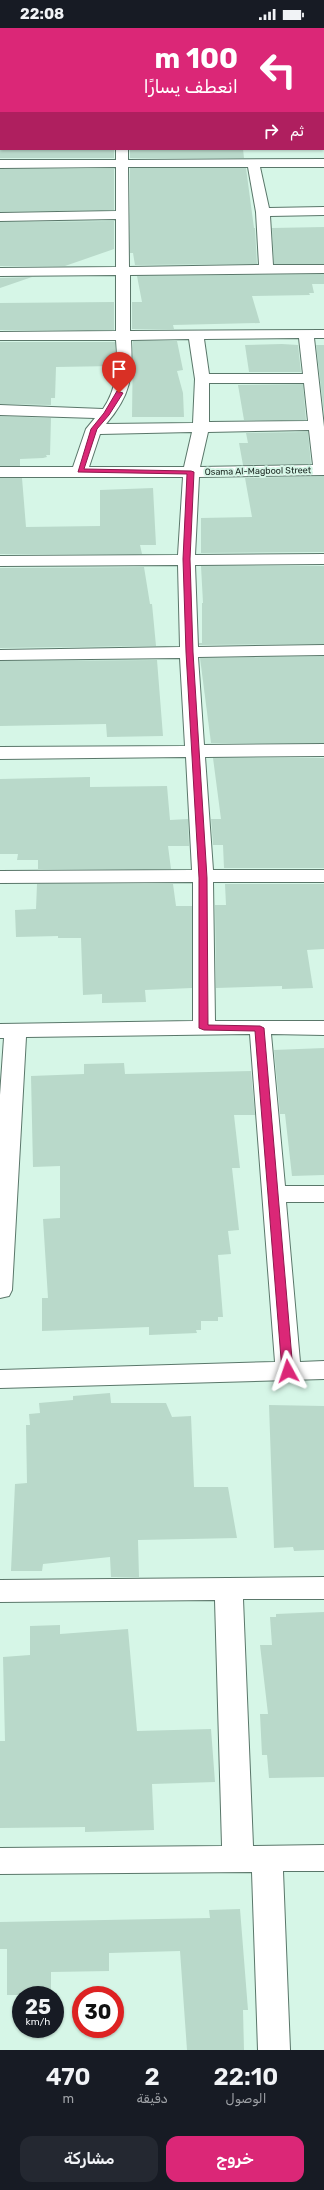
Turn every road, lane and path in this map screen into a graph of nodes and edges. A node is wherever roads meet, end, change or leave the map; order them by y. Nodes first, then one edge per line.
1 (122, 150) edge
2 (324, 162) edge
3 (253, 163) junction
4 (0, 164) edge
5 (122, 164) junction
6 (324, 211) edge
7 (263, 212) junction
8 (122, 215) junction
9 (0, 217) edge
10 (266, 269) junction
11 (324, 269) edge
12 (0, 272) edge
13 (122, 272) junction
14 (196, 334) junction
15 (306, 334) junction
16 (324, 334) edge
17 (123, 335) junction
18 (0, 336) edge
19 (311, 378) junction
20 (202, 380) junction
21 (0, 410) edge
22 (107, 414) junction
23 (316, 425) junction
24 (201, 426) junction
25 (94, 429) junction
26 (322, 470) edge
27 (80, 471) junction
28 (0, 472) edge
29 (191, 472) junction
30 (186, 559) junction
31 (324, 559) edge
32 (0, 561) edge
33 (324, 650) edge
34 (189, 652) junction
35 (0, 655) edge
36 (324, 750) edge
37 (196, 751) junction
38 (0, 752) edge
39 (324, 876) edge
40 (0, 877) edge
41 (203, 878) junction
42 (204, 1028) junction
43 (260, 1028) junction
44 (324, 1028) edge
45 (7, 1031) edge
46 (274, 1194) junction
47 (324, 1194) edge
48 (3, 1196) edge
49 (0, 1290) edge
50 (324, 1370) edge
51 (288, 1371) junction
52 (0, 1379) edge
53 (324, 1588) edge
54 (0, 1590) edge
55 (229, 1590) junction
56 (324, 1858) edge
57 (253, 1860) junction
58 (0, 1861) edge
59 (274, 2050) edge

1 - 5 street
2 - 3 street
3 - 5 street
3 - 7 street
4 - 5 street
5 - 8 street
6 - 7 street
7 - 10 street
8 - 9 street
8 - 13 street
10 - 11 street
10 - 13 street
12 - 13 street
13 - 17 street
14 - 15 street
14 - 17 street
14 - 20 street
15 - 16 street
15 - 19 street
17 - 18 street
17 - 22 street
19 - 20 street
19 - 23 street
20 - 24 street
21 - 22 street
22 - 25 street
23 - 24 street
23 - 26 street
24 - 25 street
24 - 29 street
25 - 27 street
26 - 29 street, Osama Al-Magbool Street
27 - 28 street, Osama Al-Magbool Street
27 - 29 street, Osama Al-Magbool Street
29 - 30 street
30 - 31 street
30 - 32 street
30 - 34 street
33 - 34 street
34 - 35 street
34 - 37 street
36 - 37 street
37 - 38 street
37 - 41 street
39 - 41 street
40 - 41 street
41 - 42 street
42 - 43 street
42 - 45 street
43 - 44 street
43 - 46 street
45 - 48 street
46 - 47 street
46 - 51 street
48 - 49 street
50 - 51 street
51 - 52 street
53 - 55 street
54 - 55 street
55 - 57 street
56 - 57 street
57 - 58 street
57 - 59 street

